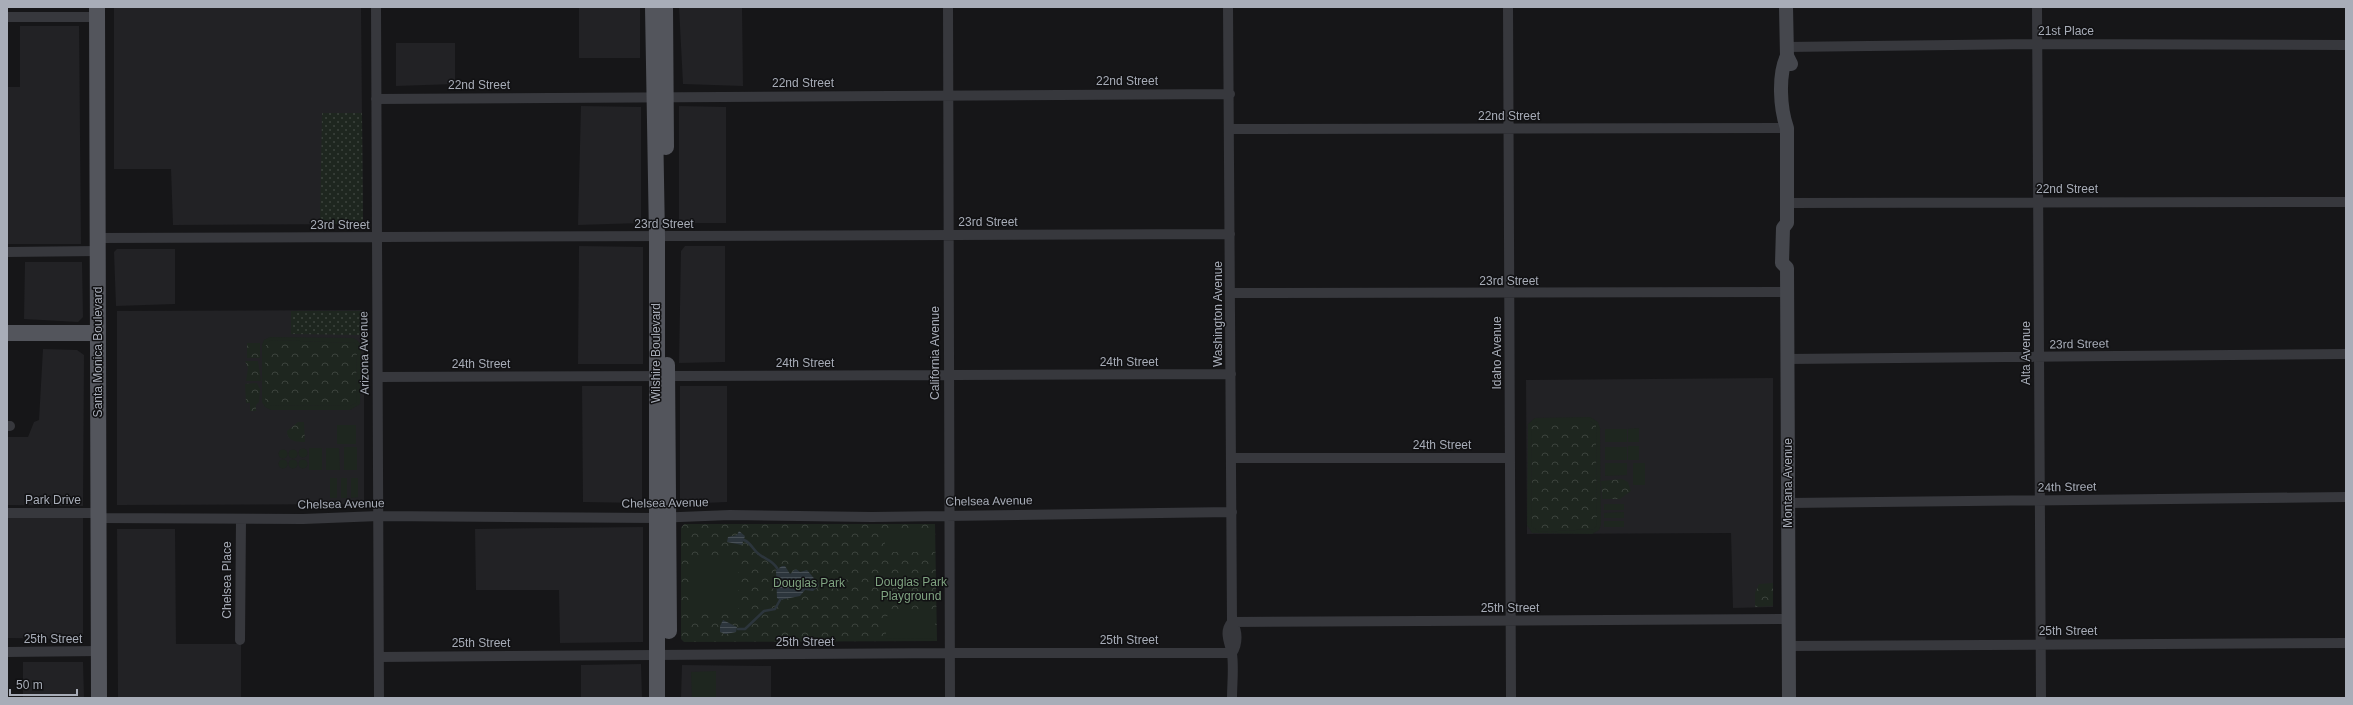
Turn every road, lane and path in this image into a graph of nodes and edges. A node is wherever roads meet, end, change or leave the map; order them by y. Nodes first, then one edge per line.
1 (376, 7) edge
2 (653, 7) edge
3 (665, 7) edge
4 (948, 7) edge
5 (1228, 7) edge
6 (1508, 7) edge
7 (1786, 7) edge
8 (2037, 7) edge
9 (97, 12) edge
10 (7, 18) edge
11 (2037, 44) junction
12 (2346, 45) edge
13 (1787, 52) junction
14 (1230, 94) junction
15 (948, 95) junction
16 (661, 97) junction
17 (376, 99) junction
18 (1509, 128) junction
19 (1787, 128) junction
20 (1230, 129) junction
21 (2038, 202) junction
22 (2346, 202) edge
23 (1787, 203) junction
24 (1230, 234) junction
25 (948, 235) junction
26 (661, 237) junction
27 (376, 238) junction
28 (98, 244) junction
29 (7, 252) edge
30 (1787, 292) junction
31 (1230, 293) junction
32 (1509, 294) junction
33 (7, 333) edge
34 (98, 333) junction
35 (2346, 354) edge
36 (2039, 357) junction
37 (1787, 359) junction
38 (1231, 374) junction
39 (948, 375) junction
40 (662, 376) junction
41 (378, 377) junction
42 (1231, 458) junction
43 (1510, 458) junction
44 (2346, 497) edge
45 (2039, 500) junction
46 (1789, 503) junction
47 (1232, 512) junction
48 (7, 514) edge
49 (949, 515) junction
50 (98, 516) junction
51 (379, 516) junction
52 (661, 518) junction
53 (241, 519) junction
54 (1789, 619) junction
55 (1510, 621) junction
56 (1232, 622) junction
57 (240, 640) dead end
58 (2346, 643) edge
59 (2042, 644) junction
60 (1789, 646) junction
61 (99, 651) junction
62 (7, 652) edge
63 (950, 653) junction
64 (1232, 653) junction
65 (663, 656) junction
66 (379, 657) junction
67 (99, 698) edge
68 (379, 698) edge
69 (657, 698) edge
70 (668, 698) edge
71 (950, 698) edge
72 (1232, 698) edge
73 (1511, 698) edge
74 (1789, 698) edge
75 (2041, 698) edge

1 - 17 street, Arizona Avenue
2 - 16 main road, Wilshire Boulevard
3 - 16 main road, Wilshire Boulevard
4 - 15 street, California Avenue
5 - 14 street, Washington Avenue
6 - 18 street, Idaho Avenue
7 - 13 street, Montana Avenue
8 - 11 street, Alta Avenue
9 - 10 street
9 - 28 main road, Santa Monica Boulevard
11 - 12 street, 21st Place
11 - 13 street, 21st Place
11 - 21 street, Alta Avenue
13 - 19 street, Montana Avenue
14 - 15 street, 22nd Street
14 - 20 street, Washington Avenue
15 - 16 street, 22nd Street
15 - 25 street, California Avenue
16 - 17 street, 22nd Street
16 - 26 main road, Wilshire Boulevard
17 - 27 street, Arizona Avenue
18 - 19 street, 22nd Street
18 - 20 street, 22nd Street
18 - 32 street, Idaho Avenue
19 - 23 street, Montana Avenue
20 - 24 street, Washington Avenue
21 - 22 street, 22nd Street
21 - 23 street, 22nd Street
21 - 36 street, Alta Avenue
23 - 30 street, Montana Avenue
24 - 25 street, 23rd Street
24 - 31 street, Washington Avenue
25 - 26 street, 23rd Street
25 - 39 street, California Avenue
26 - 27 street, 23rd Street
26 - 40 main road, Wilshire Boulevard
27 - 28 street, 23rd Street
27 - 41 street, Arizona Avenue
28 - 29 street, 23rd Street
28 - 34 main road, Santa Monica Boulevard
30 - 32 street, 23rd Street
30 - 37 street, Montana Avenue
31 - 32 street, 23rd Street
31 - 38 street, Washington Avenue
32 - 43 street, Idaho Avenue
33 - 34 main road
34 - 50 main road, Santa Monica Boulevard
35 - 36 street, 23rd Street
36 - 37 street, 23rd Street
36 - 45 street, Alta Avenue
37 - 46 street, Montana Avenue
38 - 39 street, 24th Street
38 - 42 street, Washington Avenue
39 - 40 street, 24th Street
39 - 49 street, California Avenue
40 - 41 street, 24th Street
40 - 52 main road, Wilshire Boulevard
41 - 51 street, Arizona Avenue
42 - 43 street, 24th Street
42 - 47 street, Washington Avenue
43 - 55 street, Idaho Avenue
44 - 45 street, 24th Street
45 - 46 street, 24th Street
45 - 59 street, Alta Avenue
46 - 54 street, Montana Avenue
47 - 49 street, Chelsea Avenue
47 - 56 street, Washington Avenue
48 - 50 street, Park Drive
49 - 52 street, Chelsea Avenue
49 - 63 street, California Avenue
50 - 53 street, Chelsea Avenue
50 - 61 main road, Santa Monica Boulevard
51 - 52 street, Chelsea Avenue
51 - 53 street, Chelsea Avenue
51 - 66 street, Arizona Avenue
52 - 65 main road, Wilshire Boulevard
53 - 57 street, Chelsea Place
54 - 55 street, 25th Street
54 - 60 street, Montana Avenue
55 - 56 street, 25th Street
55 - 73 street, Idaho Avenue
56 - 64 street, Washington Avenue
58 - 59 street, 25th Street
59 - 60 street, 25th Street
59 - 75 street, Alta Avenue
60 - 74 street, Montana Avenue
61 - 62 street, 25th Street
61 - 67 main road, Santa Monica Boulevard
63 - 64 street, 25th Street
63 - 65 street, 25th Street
63 - 71 street, California Avenue
64 - 72 street, Washington Avenue
65 - 66 street, 25th Street
65 - 69 main road, Wilshire Boulevard
65 - 70 main road, Wilshire Boulevard
66 - 68 street, Arizona Avenue

